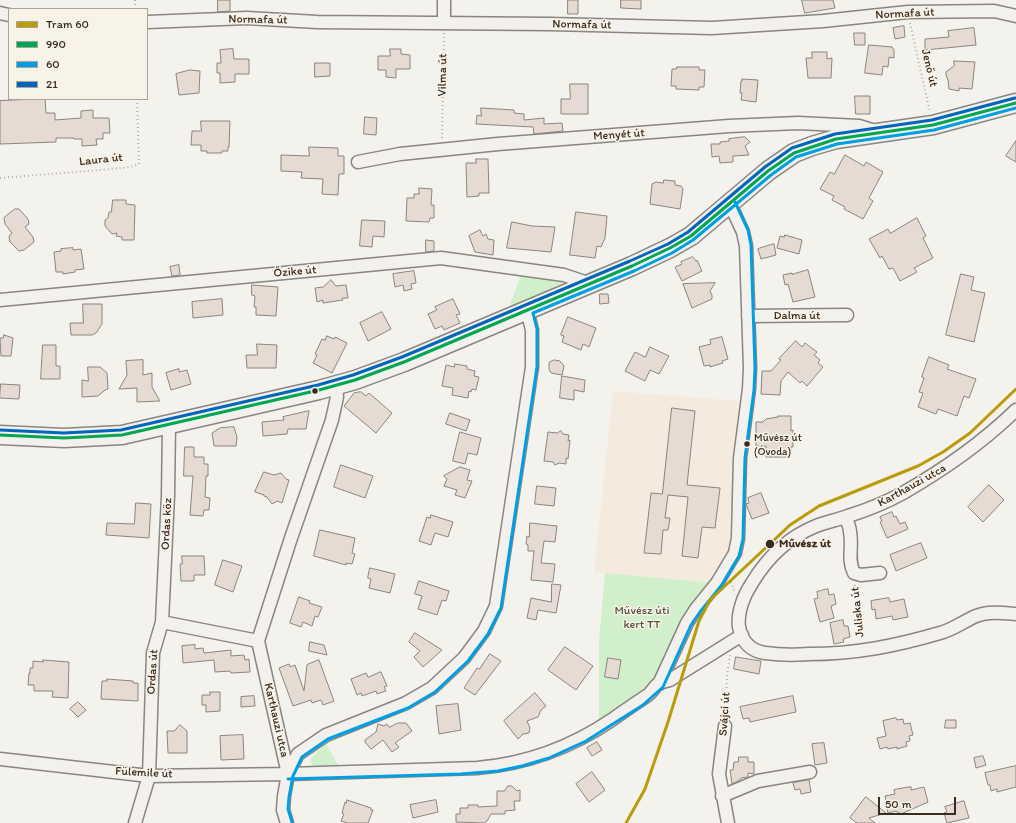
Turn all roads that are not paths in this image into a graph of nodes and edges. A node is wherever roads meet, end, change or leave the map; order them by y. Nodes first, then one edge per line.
1 (444, 0) edge
2 (1016, 16) edge
3 (148, 22) edge
4 (444, 23) junction
5 (1016, 103) edge
6 (880, 133) junction
7 (358, 162) dead end
8 (730, 204) junction
9 (585, 286) junction
10 (0, 300) edge
11 (527, 310) junction
12 (847, 315) dead end
13 (748, 316) junction
14 (336, 386) junction
15 (1016, 410) edge
16 (170, 425) junction
17 (0, 435) edge
18 (846, 517) junction
19 (880, 573) dead end
20 (1016, 614) edge
21 (162, 622) junction
22 (742, 635) junction
23 (258, 641) junction
24 (659, 684) junction
25 (725, 726) road end
26 (0, 759) edge
27 (810, 772) dead end
28 (288, 774) junction
29 (150, 776) junction
30 (722, 796) junction
31 (135, 823) edge
32 (287, 823) edge
33 (728, 823) edge

1 - 4 street
2 - 4 street, Normafa út
3 - 4 street, Normafa út
5 - 6 street
6 - 7 street, Menyét út
6 - 8 street
8 - 9 street
8 - 13 street
9 - 10 street, Őzike út
9 - 11 street
11 - 14 street
11 - 28 street
12 - 13 street, Dalma út
13 - 24 street
14 - 16 street
14 - 23 street
15 - 18 street, Karthauzi utca
16 - 17 street
16 - 21 street, Ordas köz
18 - 19 street, Juliska út
18 - 22 street, Karthauzi utca
20 - 22 street
21 - 23 street
21 - 29 street, Ordas út
22 - 24 street, Karthauzi utca
23 - 28 street, Karthauzi utca
24 - 28 street, Karthauzi utca
25 - 30 street, Svájci út
26 - 29 street, Fülemile út
27 - 30 street
28 - 29 street, Fülemile út
28 - 32 street
29 - 31 street, Ordas út
30 - 33 street, Svájci út

